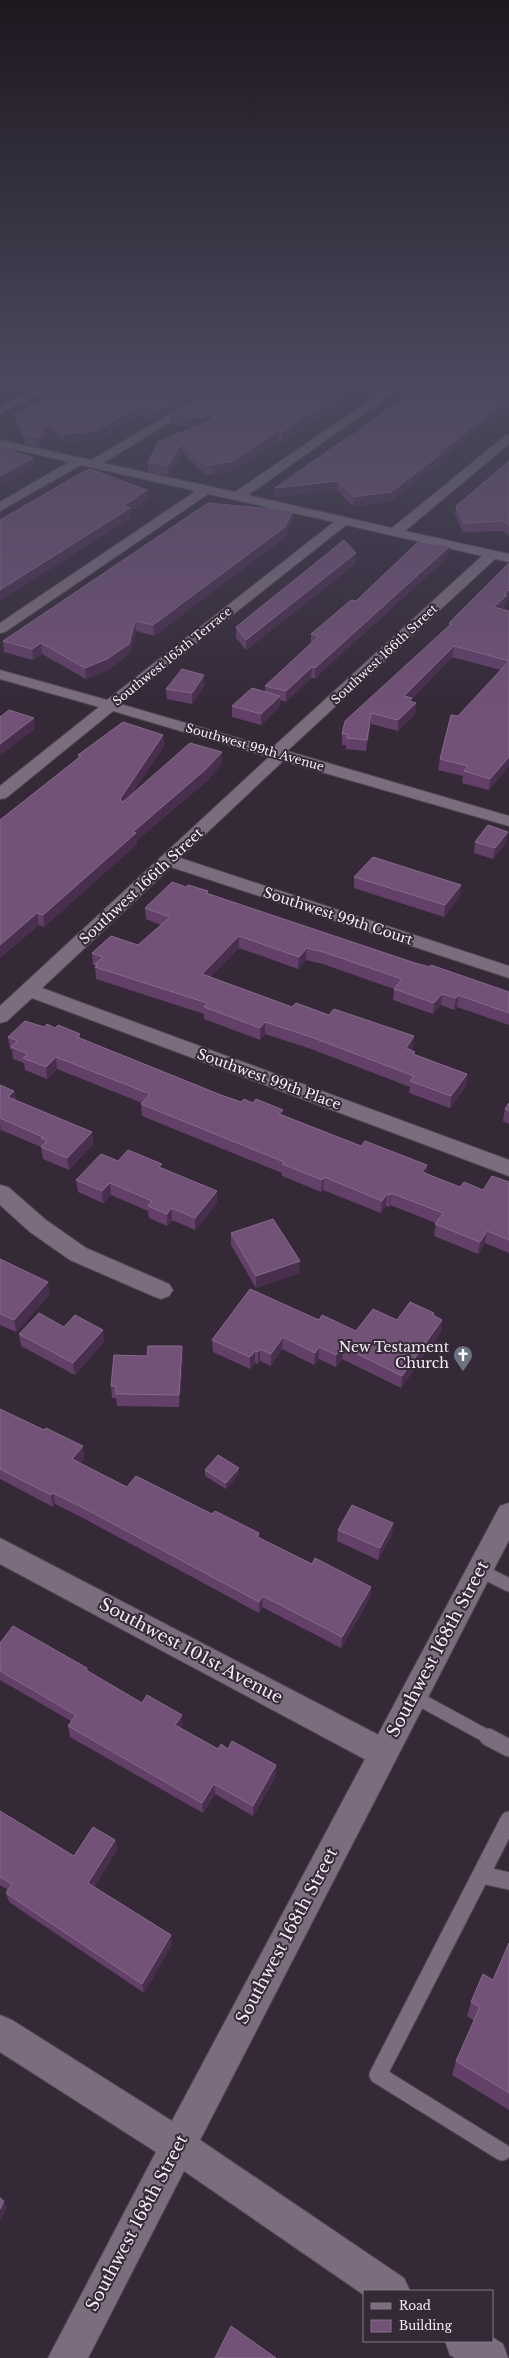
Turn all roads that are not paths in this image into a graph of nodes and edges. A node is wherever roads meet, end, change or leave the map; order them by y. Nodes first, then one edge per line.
1 (29, 490) edge
2 (206, 490) joint
3 (247, 490) edge
4 (446, 490) edge
5 (237, 497) junction
6 (0, 507) edge
7 (345, 520) junction
8 (395, 532) junction
9 (492, 554) junction
10 (509, 558) edge
11 (0, 629) edge
12 (0, 674) edge
13 (110, 705) junction
14 (279, 754) junction
15 (0, 794) edge
16 (509, 821) edge
17 (168, 860) junction
18 (509, 972) edge
19 (29, 990) junction
20 (0, 1017) edge
21 (509, 1168) edge
22 (0, 1193) edge
23 (161, 1290) dead end
24 (509, 1514) edge
25 (0, 1550) edge
26 (479, 1570) junction
27 (509, 1585) edge
28 (413, 1696) junction
29 (509, 1748) edge
30 (383, 1753) junction
31 (509, 1820) edge
32 (482, 1875) junction
33 (509, 1881) edge
34 (0, 2032) edge
35 (178, 2146) junction
36 (502, 2152) dead end
37 (390, 2290) edge
38 (465, 2342) edge
39 (67, 2358) edge
40 (489, 2358) edge

1 - 6 street
2 - 5 street
2 - 11 street
3 - 5 street
4 - 8 street
5 - 7 street
7 - 8 street
7 - 13 street, Southwest 165th Terrace
8 - 9 street
9 - 10 street
9 - 14 street, Southwest 166th Street
12 - 13 street, Southwest 99th Avenue
13 - 14 street, Southwest 99th Avenue
13 - 15 street, Southwest 165th Terrace
14 - 16 street, Southwest 99th Avenue
14 - 17 street, Southwest 166th Street
17 - 18 street, Southwest 99th Court
17 - 19 street, Southwest 166th Street
19 - 20 street, Southwest 166th Street
19 - 21 street, Southwest 99th Place
22 - 23 street
24 - 26 street, Southwest 168th Street
25 - 30 street, Southwest 101st Avenue
26 - 27 lane
26 - 28 street, Southwest 168th Street
28 - 29 lane
28 - 30 street, Southwest 168th Street
30 - 35 street, Southwest 168th Street
31 - 32 lane
32 - 33 lane
32 - 36 lane
34 - 35 street
35 - 37 street
35 - 39 street, Southwest 168th Street
38 - 40 street

